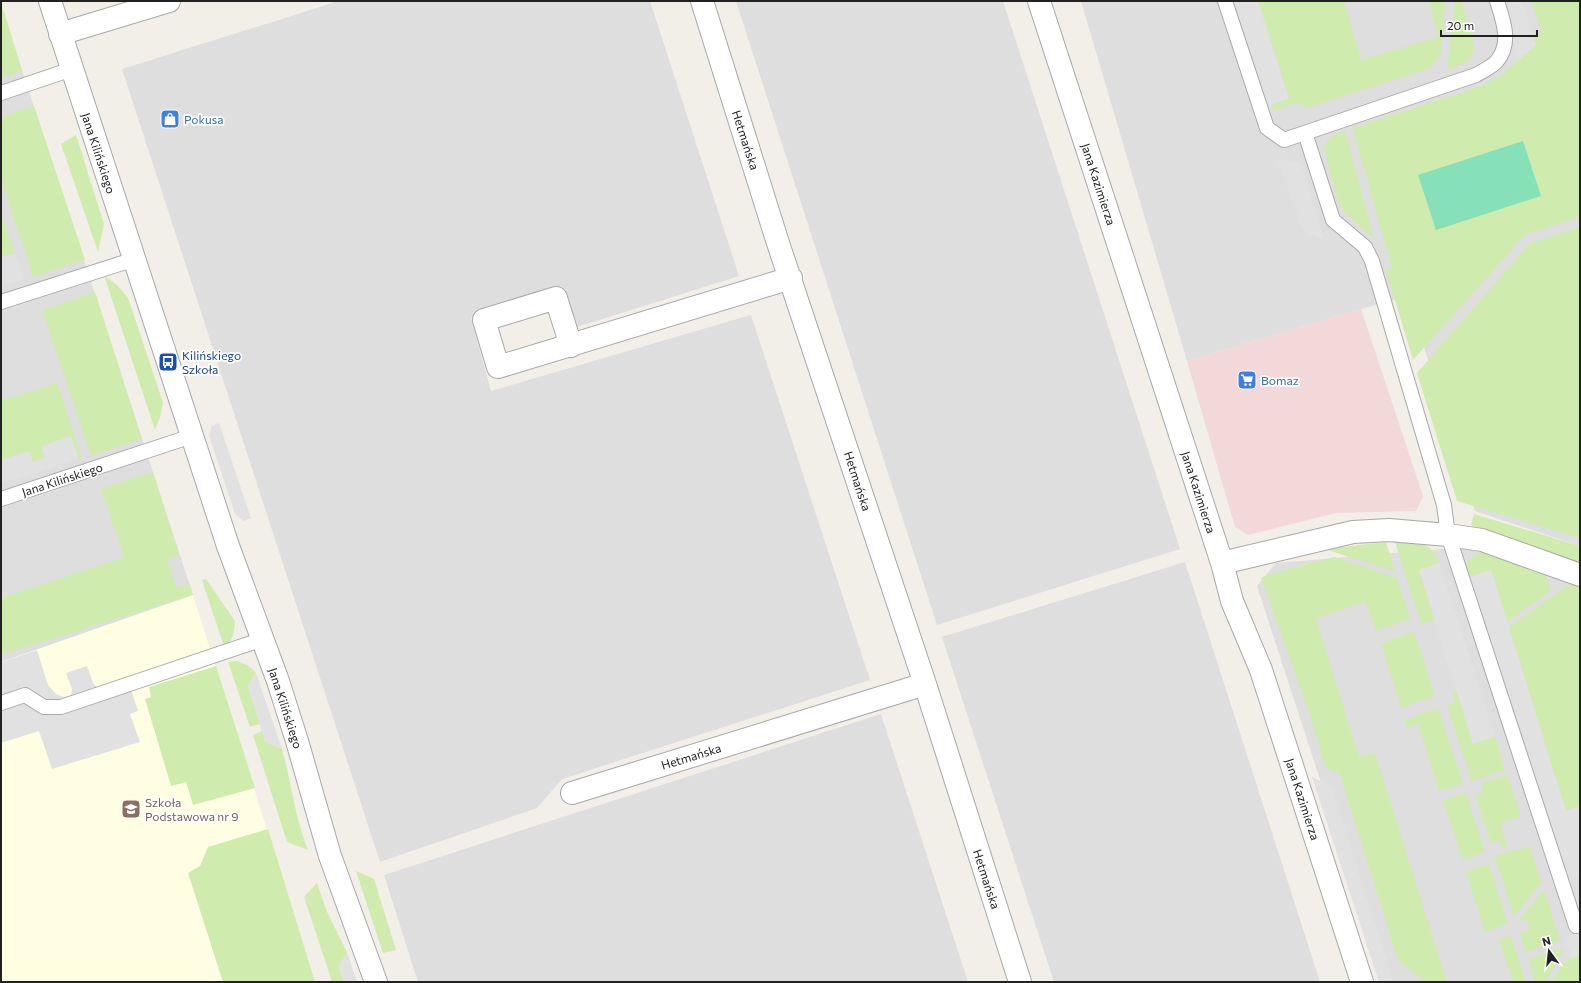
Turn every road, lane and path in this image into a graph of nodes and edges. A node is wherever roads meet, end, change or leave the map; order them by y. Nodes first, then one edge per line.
1 (50, 1) edge
2 (169, 1) edge
3 (702, 1) edge
4 (1039, 1) edge
5 (1226, 1) edge
6 (1497, 1) edge
7 (60, 34) junction
8 (72, 69) junction
9 (1, 93) edge
10 (1305, 133) junction
11 (135, 259) junction
12 (791, 278) junction
13 (1, 302) edge
14 (572, 346) dead end
15 (192, 436) junction
16 (1, 499) edge
17 (1448, 534) junction
18 (1222, 563) junction
19 (1580, 575) edge
20 (263, 639) junction
21 (925, 684) junction
22 (1, 703) edge
23 (572, 793) dead end
24 (1580, 925) edge
25 (376, 982) edge
26 (1020, 982) edge
27 (1362, 982) edge

1 - 7 street, Jana Kilińskiego
2 - 7 street
3 - 12 street, Hetmańska
4 - 18 street, Jana Kazimierza
5 - 10 lane
6 - 10 lane
7 - 8 street, Jana Kilińskiego
8 - 9 lane
8 - 11 street, Jana Kilińskiego
10 - 17 lane
11 - 13 lane
11 - 15 street, Jana Kilińskiego
12 - 14 street
12 - 21 street, Hetmańska
15 - 16 lane, Jana Kilińskiego
15 - 20 street, Jana Kilińskiego
17 - 18 street
17 - 19 street
17 - 24 lane
18 - 27 street, Jana Kazimierza
20 - 22 lane
20 - 25 street, Jana Kilińskiego
21 - 23 street, Hetmańska
21 - 26 street, Hetmańska

